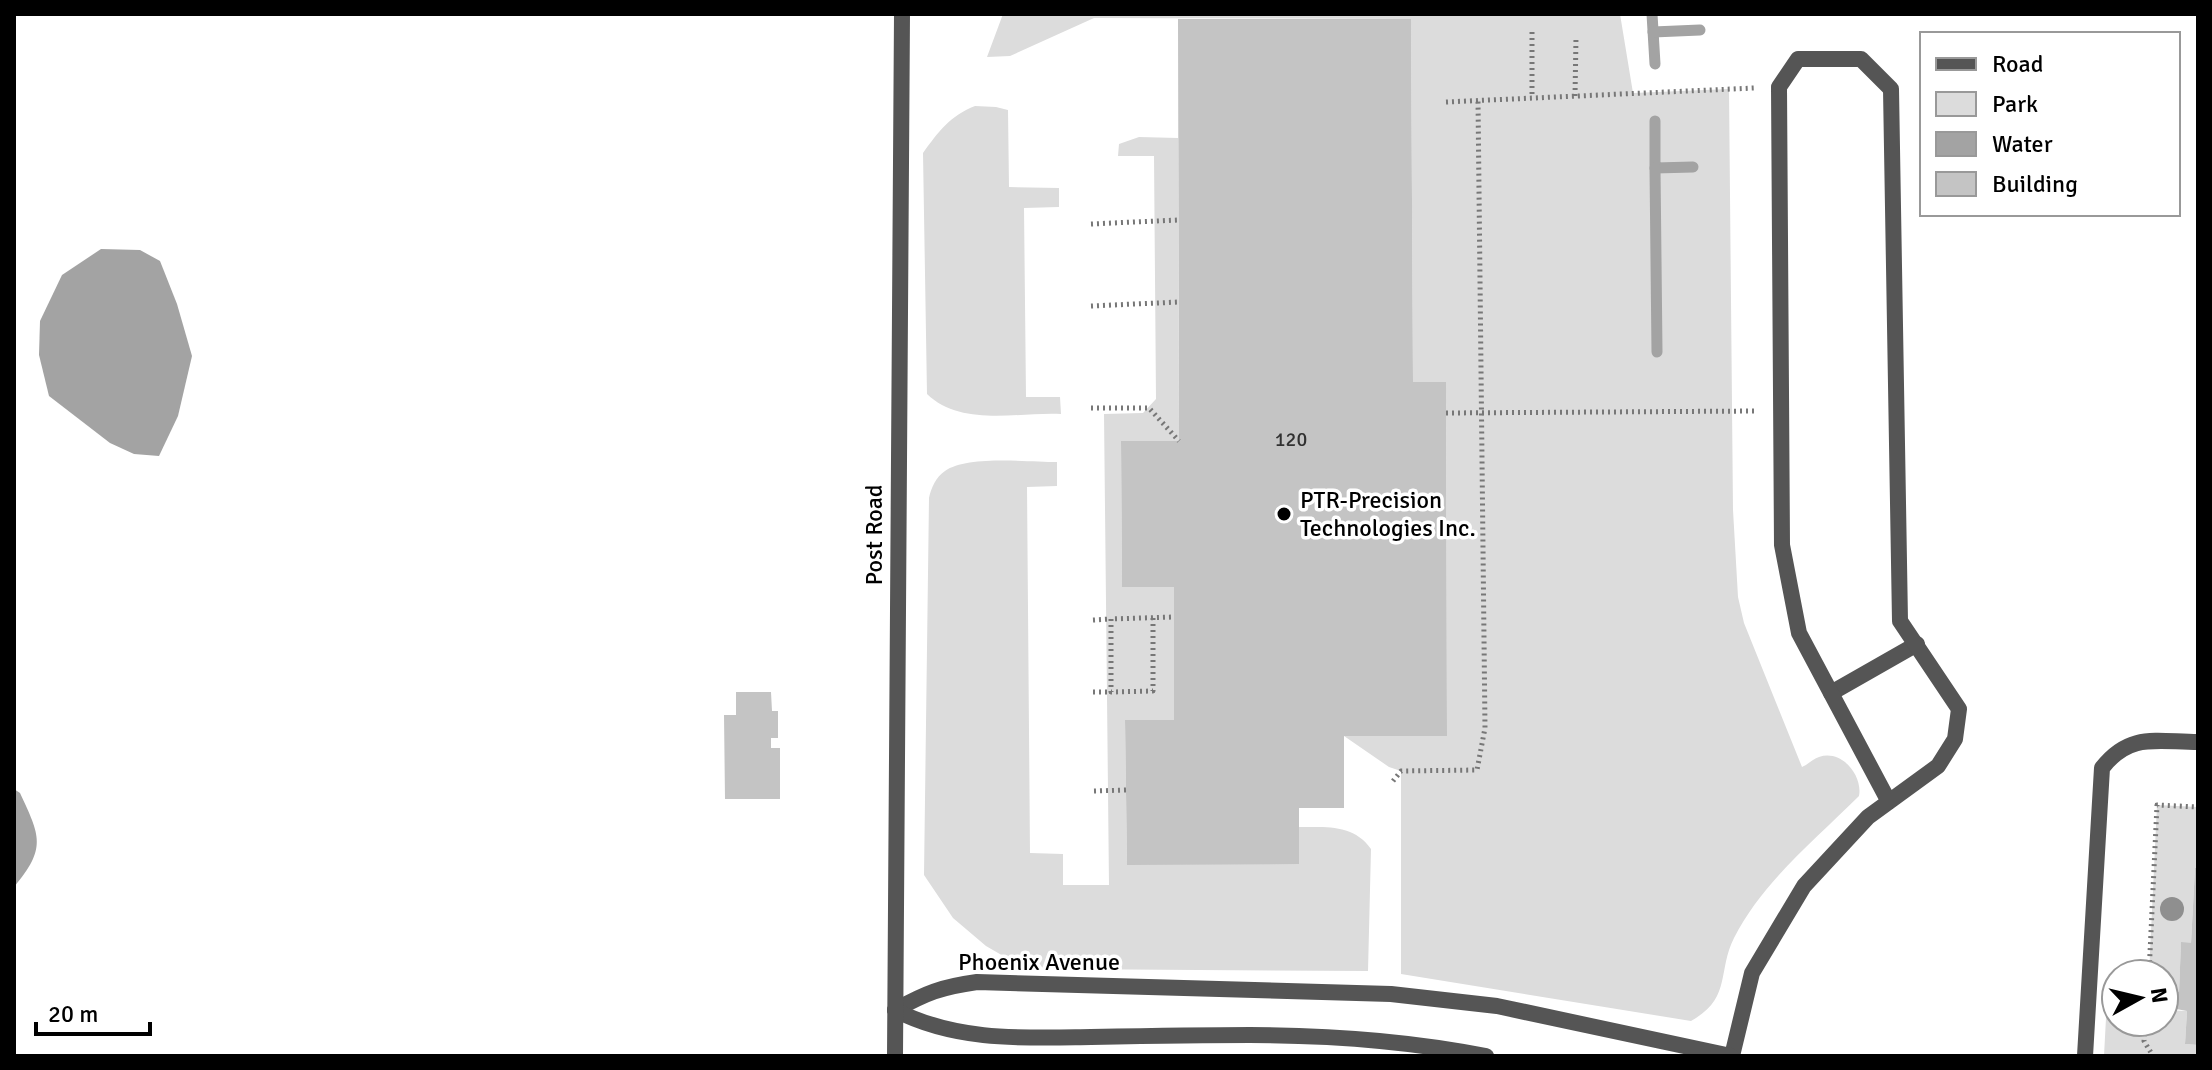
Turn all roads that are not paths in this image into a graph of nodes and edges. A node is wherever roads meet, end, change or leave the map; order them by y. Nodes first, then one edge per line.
1 (902, 14) edge
2 (1917, 644) junction
3 (1831, 693) junction
4 (2198, 742) edge
5 (1889, 802) junction
6 (895, 1010) junction
7 (895, 1056) edge
8 (1486, 1056) edge
9 (1731, 1056) edge
10 (2085, 1056) edge

1 - 6 street, Post Road
2 - 3 street
2 - 3 street
2 - 5 street
3 - 5 street
4 - 10 street
5 - 9 street
6 - 7 street, Post Road
6 - 8 street
6 - 9 street, Phoenix Avenue

